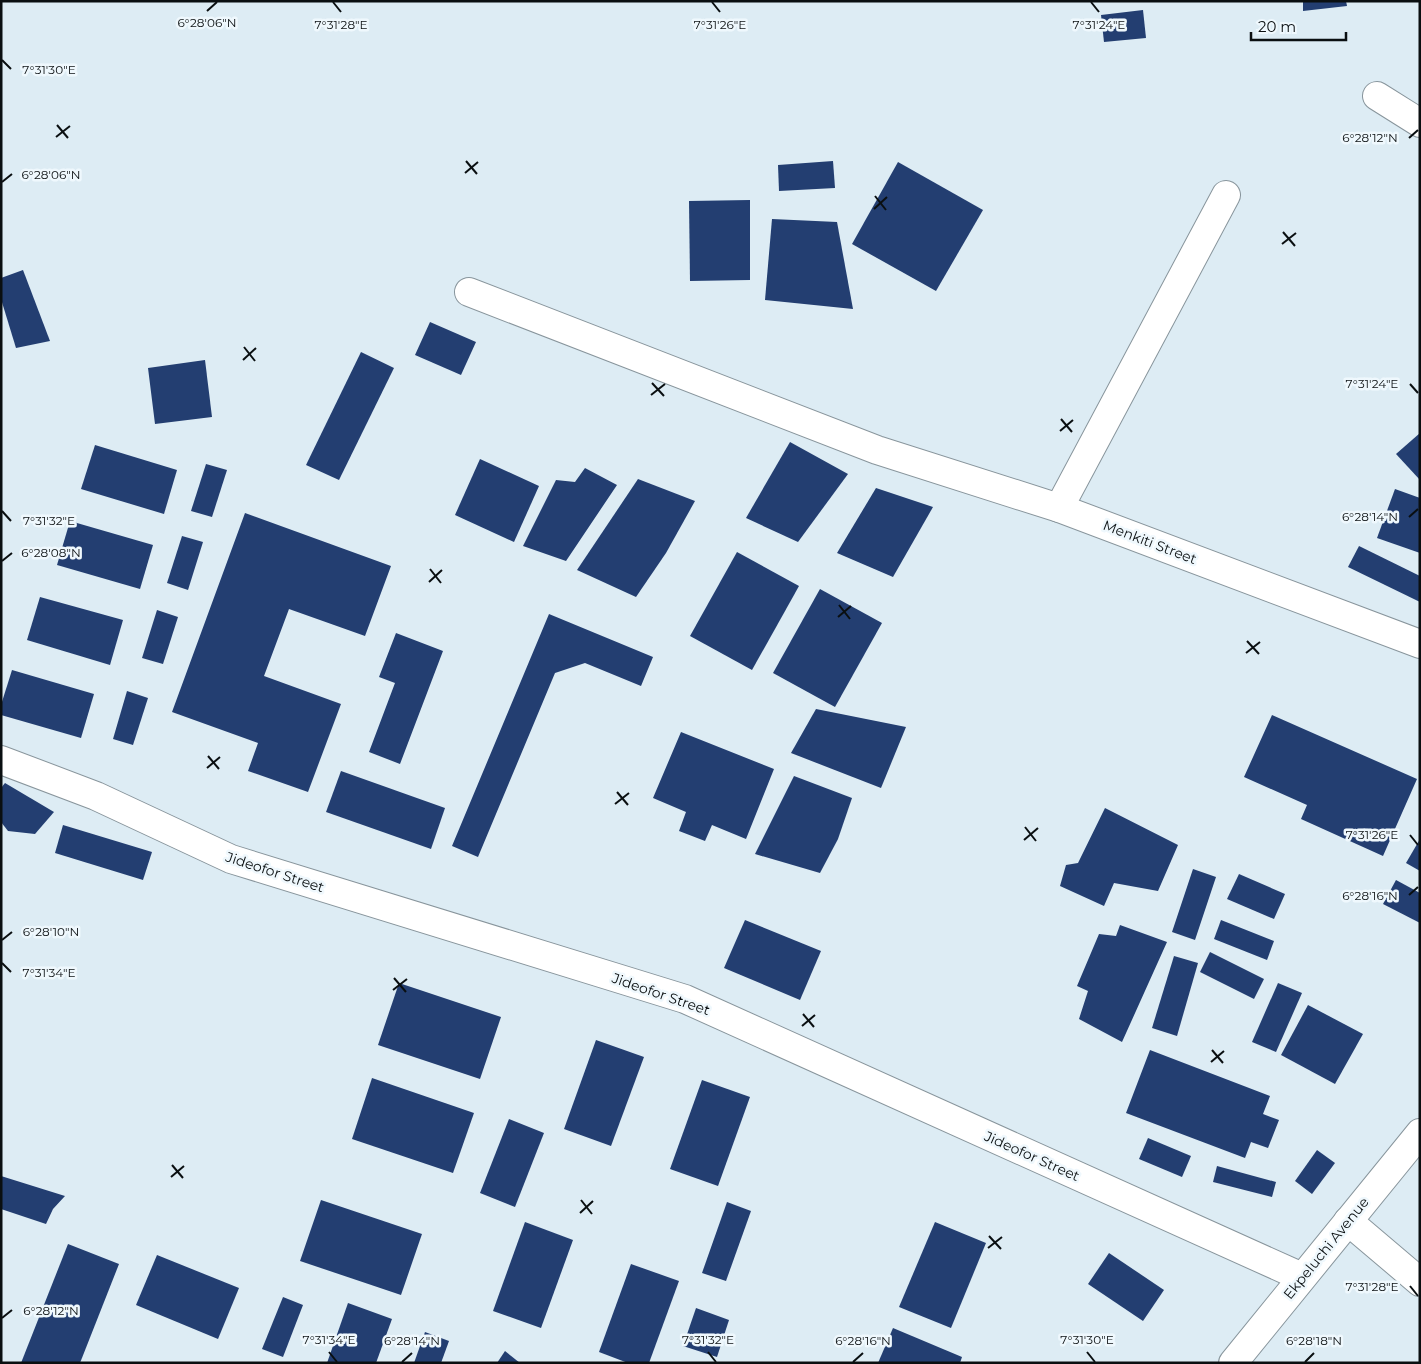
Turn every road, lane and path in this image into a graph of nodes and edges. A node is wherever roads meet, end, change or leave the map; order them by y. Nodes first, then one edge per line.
1 (1377, 96) dead end
2 (1420, 123) edge
3 (1226, 195) dead end
4 (469, 292) dead end
5 (1059, 508) junction
6 (1420, 644) edge
7 (1, 760) edge
8 (1420, 1133) edge
9 (1348, 1221) junction
10 (1302, 1277) junction
11 (1420, 1282) edge
12 (1233, 1363) edge

1 - 2 street
3 - 5 street
4 - 5 street, Menkiti Street
5 - 6 street, Menkiti Street
7 - 10 street, Jideofor Street
8 - 9 street, Ekpeluchi Avenue
9 - 10 street, Ekpeluchi Avenue
9 - 11 street
10 - 12 street, Ekpeluchi Avenue

